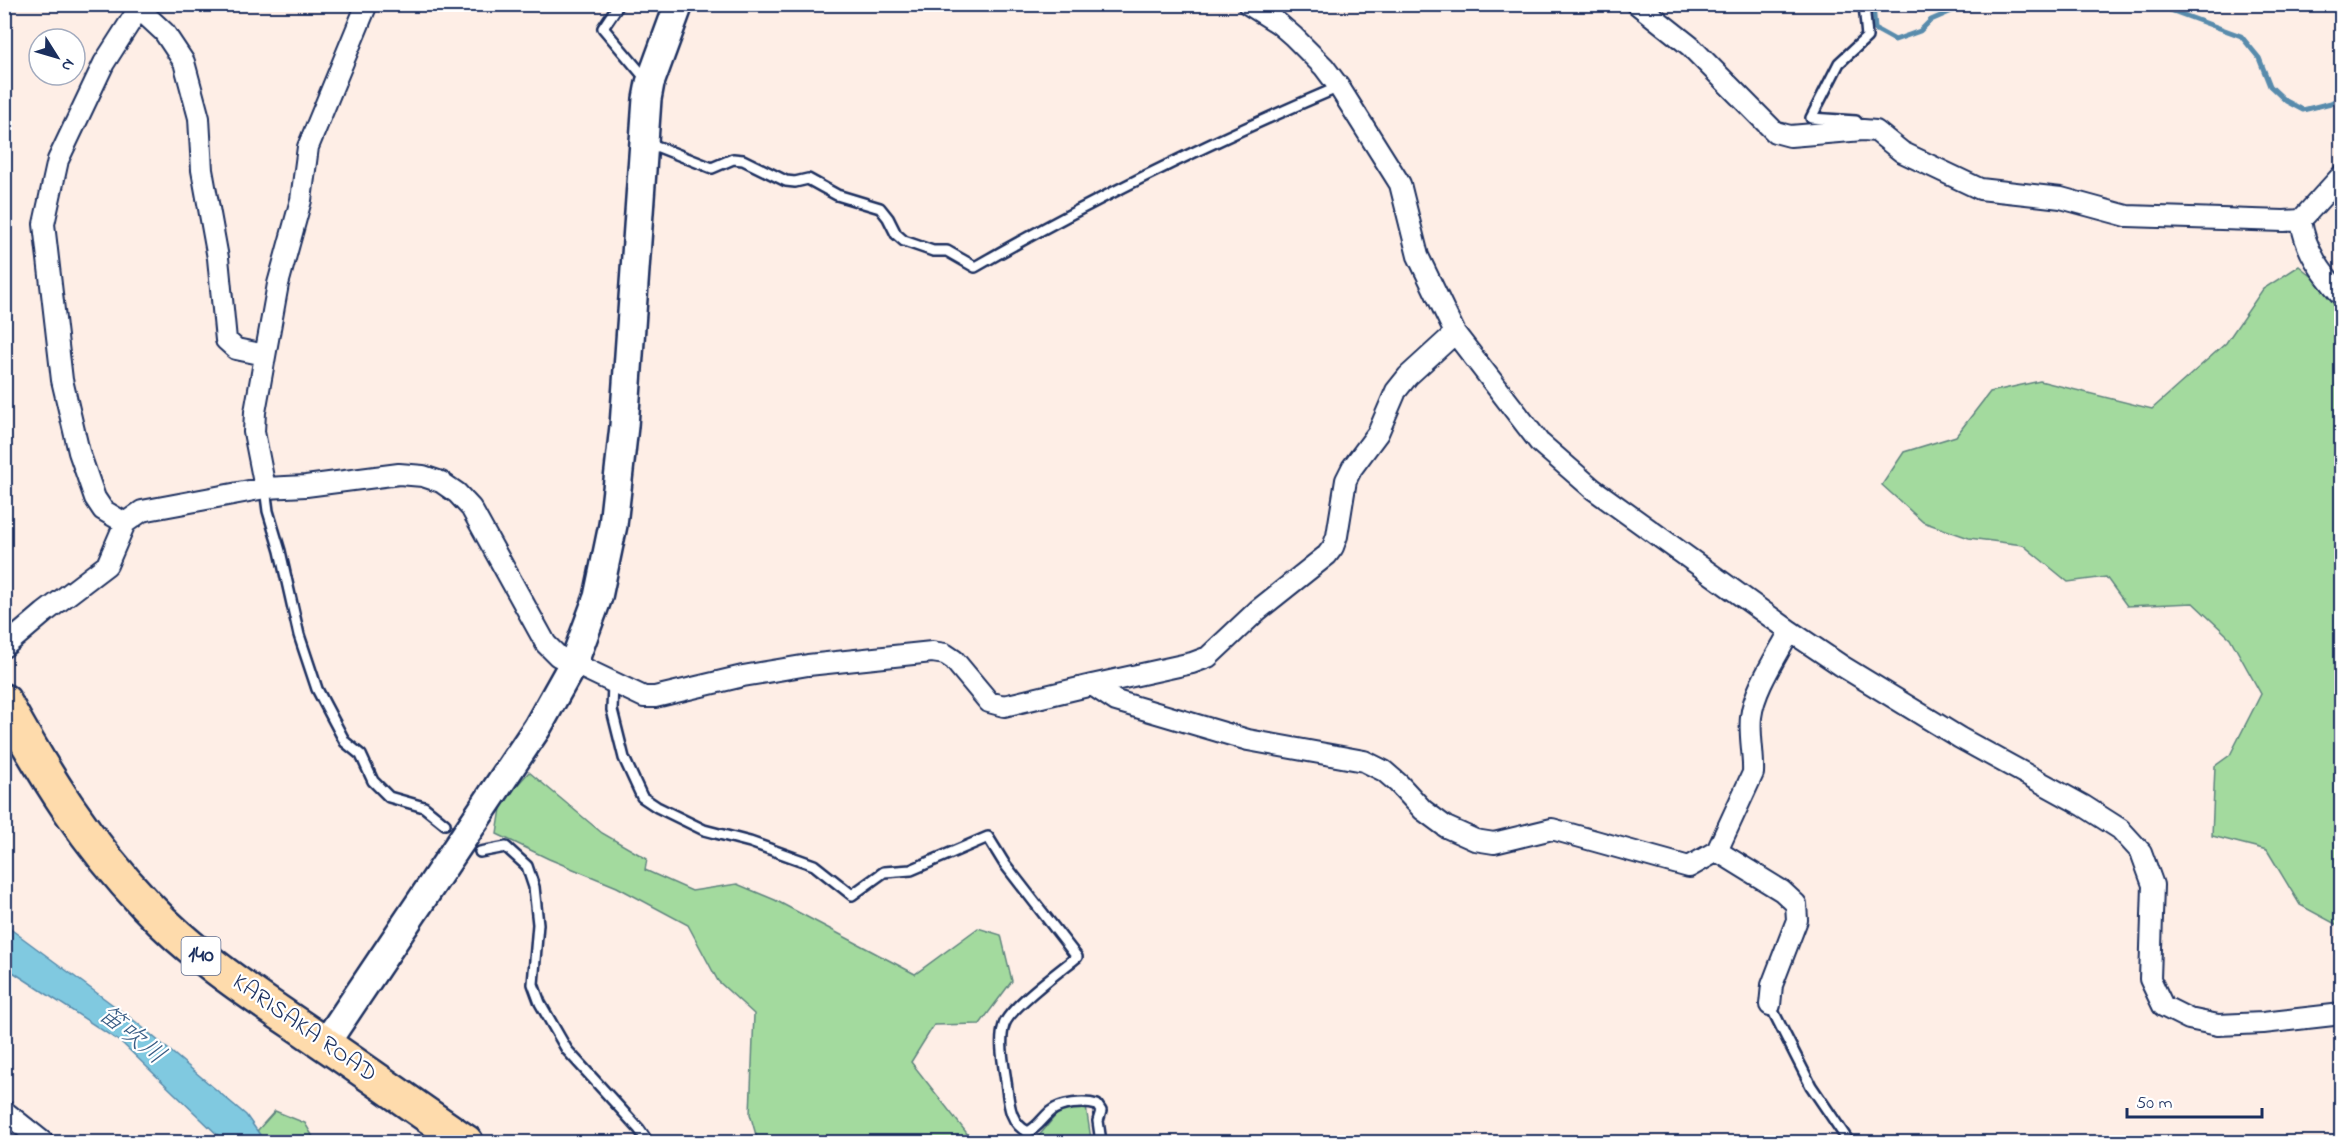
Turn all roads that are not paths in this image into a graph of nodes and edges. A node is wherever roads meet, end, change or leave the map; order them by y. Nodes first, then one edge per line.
1 (367, 4) edge
2 (619, 4) edge
3 (679, 4) edge
4 (1248, 4) edge
5 (1636, 4) edge
6 (1864, 4) edge
7 (137, 6) edge
8 (650, 83) junction
9 (1339, 87) junction
10 (1863, 130) junction
11 (645, 141) junction
12 (2342, 175) edge
13 (2301, 220) junction
14 (2342, 296) edge
15 (1455, 333) junction
16 (265, 355) junction
17 (265, 488) junction
18 (125, 524) junction
19 (1790, 631) junction
20 (4, 647) edge
21 (574, 662) junction
22 (613, 683) junction
23 (1092, 686) junction
24 (4, 701) edge
25 (445, 824) dead end
26 (1718, 851) junction
27 (480, 852) dead end
28 (1770, 1005) joint
29 (2342, 1014) edge
30 (325, 1044) junction
31 (4, 1111) edge
32 (43, 1143) edge
33 (466, 1143) edge
34 (648, 1143) edge
35 (1101, 1143) edge
36 (1849, 1143) edge

1 - 16 street
2 - 8 lane
3 - 8 street
4 - 9 street
5 - 10 street
6 - 10 lane
7 - 16 street
7 - 18 street
8 - 11 street
9 - 11 lane
9 - 15 street
10 - 13 street
11 - 21 street
12 - 13 street
13 - 14 street
15 - 19 street
15 - 23 street
16 - 17 street
17 - 18 street
17 - 21 street
17 - 25 lane
18 - 20 street
19 - 26 street
19 - 29 street
21 - 22 street
21 - 30 street
22 - 23 street
22 - 35 lane
23 - 26 street
24 - 30 highway, KARISAKA ROAD / 140
26 - 28 street
27 - 34 lane
28 - 36 lane
30 - 33 highway, KARISAKA ROAD / 140
31 - 32 street

